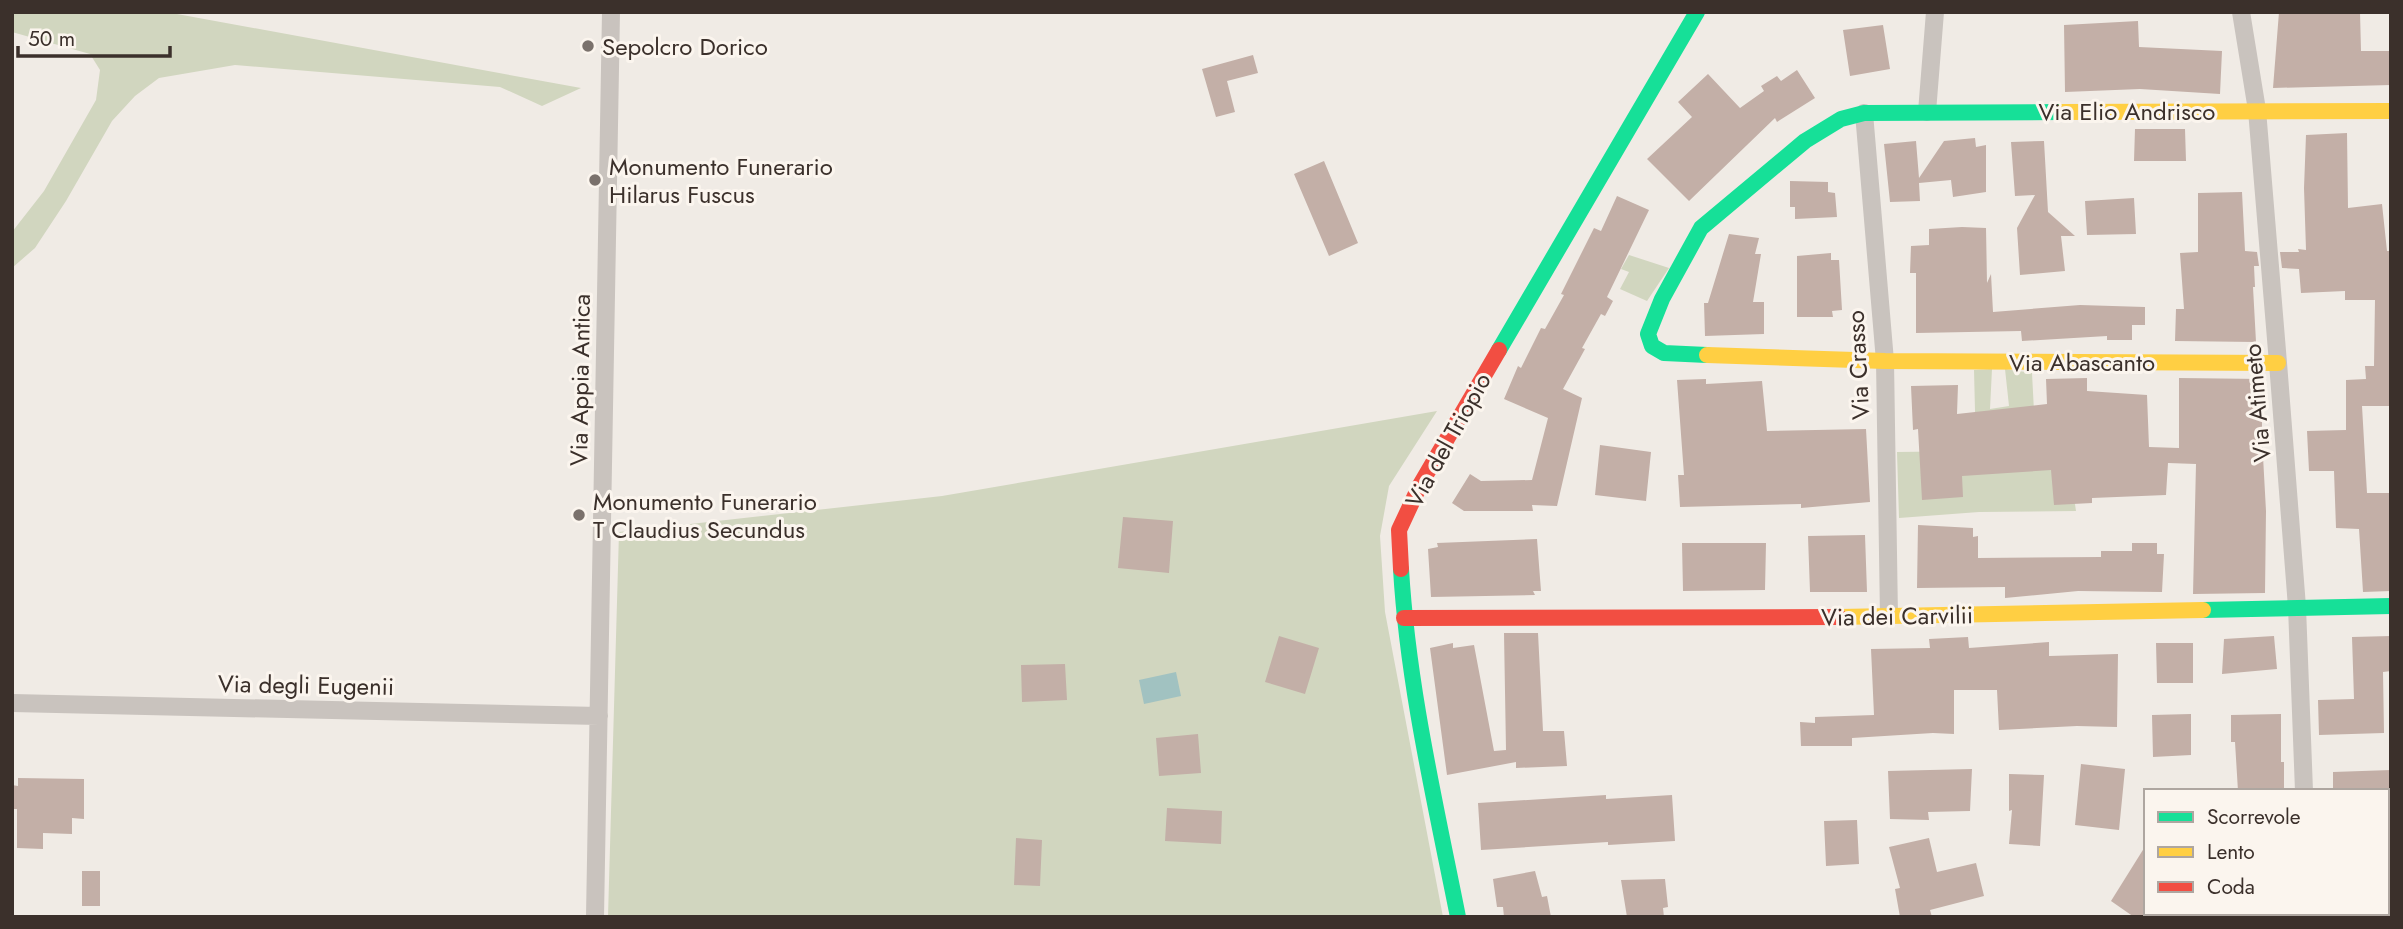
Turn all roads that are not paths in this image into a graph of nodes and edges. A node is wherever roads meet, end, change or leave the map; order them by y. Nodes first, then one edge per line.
1 (611, 12) edge
2 (1697, 12) edge
3 (1935, 12) edge
4 (2241, 12) edge
5 (2257, 110) junction
6 (2391, 111) edge
7 (1864, 113) junction
8 (1927, 113) junction
9 (1885, 361) junction
10 (2278, 363) junction
11 (2391, 606) edge
12 (2297, 607) junction
13 (1889, 617) junction
14 (1404, 618) junction
15 (12, 703) edge
16 (599, 716) junction
17 (2304, 789) edge
18 (595, 917) edge
19 (1458, 917) edge

1 - 16 street, Via Appia Antica
2 - 14 street, Via del Triopio
3 - 8 street
4 - 5 street, Via Atimeto
5 - 6 street, Via Elio Andrisco
5 - 8 street, Via Elio Andrisco
5 - 10 street, Via Atimeto
7 - 8 street, Via Elio Andrisco
7 - 9 street, Via Crasso
7 - 9 street, Via Abascanto
9 - 10 street, Via Abascanto
9 - 13 street, Via Crasso
10 - 12 street, Via Atimeto
11 - 12 street, Via dei Carvilii
12 - 13 street, Via dei Carvilii
12 - 17 street, Via Atimeto
13 - 14 street, Via dei Carvilii
14 - 19 street, Via del Triopio
15 - 16 street, Via degli Eugenii
16 - 18 street, Via Appia Antica

